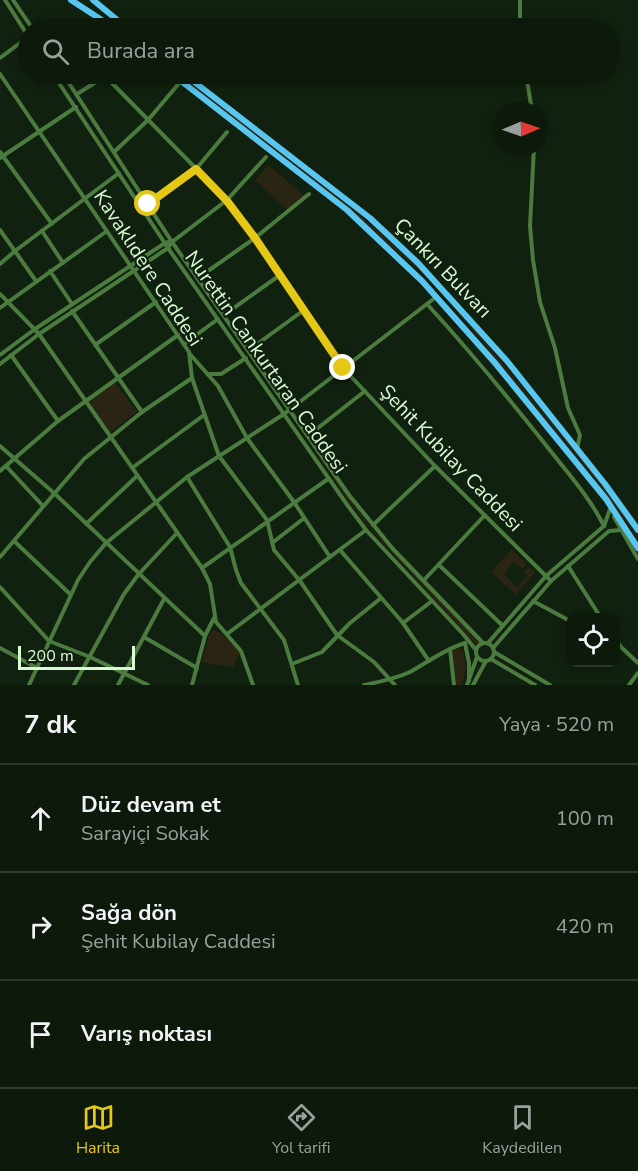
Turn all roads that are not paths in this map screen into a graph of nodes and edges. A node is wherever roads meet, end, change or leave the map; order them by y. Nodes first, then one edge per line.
1 (5, 0) edge
2 (13, 0) edge
3 (71, 0) edge
4 (93, 0) edge
5 (520, 0) edge
6 (25, 18) edge
7 (99, 18) edge
8 (115, 18) edge
9 (520, 18) edge
10 (18, 21) edge
11 (18, 44) edge
12 (0, 58) edge
13 (0, 74) edge
14 (60, 84) edge
15 (70, 84) edge
16 (93, 84) edge
17 (115, 84) edge
18 (177, 84) edge
19 (192, 84) edge
20 (193, 84) edge
21 (528, 84) edge
22 (77, 94) junction
23 (531, 102) edge
24 (76, 106) junction
25 (148, 120) junction
26 (38, 132) junction
27 (227, 132) dead end
28 (114, 152) junction
29 (1, 156) edge
30 (534, 156) edge
31 (266, 157) dead end
32 (196, 169) junction
33 (119, 173) junction
34 (309, 194) dead end
35 (85, 200) junction
36 (227, 201) junction
37 (148, 204) junction
38 (52, 224) junction
39 (0, 230) edge
40 (42, 231) junction
41 (107, 231) junction
42 (255, 238) junction
43 (172, 241) junction
44 (165, 243) junction
45 (168, 248) junction
46 (15, 251) junction
47 (63, 263) junction
48 (0, 264) edge
49 (130, 266) junction
50 (134, 271) junction
51 (50, 272) junction
52 (280, 275) junction
53 (198, 278) junction
54 (36, 281) junction
55 (0, 294) edge
56 (436, 297) junction
57 (7, 302) junction
58 (156, 302) junction
59 (72, 304) junction
60 (426, 304) junction
61 (0, 308) edge
62 (304, 310) junction
63 (72, 311) junction
64 (224, 315) junction
65 (219, 320) junction
66 (35, 329) junction
67 (39, 334) junction
68 (178, 335) junction
69 (183, 344) junction
70 (95, 345) junction
71 (249, 350) junction
72 (189, 352) junction
73 (0, 355) edge
74 (11, 355) junction
75 (246, 358) junction
76 (0, 364) edge
77 (343, 368) junction
78 (207, 374) junction
79 (192, 378) junction
80 (118, 379) junction
81 (365, 392) junction
82 (85, 402) junction
83 (290, 409) junction
84 (142, 412) junction
85 (284, 414) junction
86 (204, 415) junction
87 (58, 422) junction
88 (309, 435) junction
89 (110, 437) junction
90 (247, 438) junction
91 (0, 446) edge
92 (577, 449) junction
93 (219, 456) junction
94 (14, 459) junction
95 (435, 465) junction
96 (6, 466) junction
97 (132, 468) junction
98 (0, 471) edge
99 (137, 476) junction
100 (187, 477) junction
101 (328, 479) junction
102 (601, 492) junction
103 (54, 493) junction
104 (155, 502) junction
105 (294, 502) junction
106 (43, 506) junction
107 (610, 509) junction
108 (485, 515) junction
109 (303, 519) junction
110 (267, 520) junction
111 (86, 524) junction
112 (373, 525) junction
113 (604, 526) junction
114 (637, 528) edge
115 (366, 530) junction
116 (621, 530) junction
117 (177, 533) junction
118 (14, 541) junction
119 (106, 543) junction
120 (272, 543) junction
121 (230, 547) junction
122 (638, 548) edge
123 (340, 550) junction
124 (0, 557) edge
125 (330, 557) junction
126 (638, 559) edge
127 (439, 565) junction
128 (568, 566) junction
129 (202, 568) junction
130 (138, 575) junction
131 (546, 576) junction
132 (424, 580) junction
133 (300, 581) junction
134 (551, 581) junction
135 (0, 587) edge
136 (71, 595) junction
137 (381, 597) junction
138 (164, 599) junction
139 (432, 601) junction
140 (534, 602) junction
141 (260, 609) junction
142 (598, 613) edge
143 (214, 618) junction
144 (566, 619) edge
145 (403, 624) junction
146 (503, 626) junction
147 (227, 634) junction
148 (463, 634) junction
149 (205, 636) junction
150 (337, 636) junction
151 (144, 637) junction
152 (49, 641) junction
153 (465, 643) junction
154 (485, 643) junction
155 (621, 647) edge
156 (0, 648) edge
157 (450, 649) junction
158 (493, 650) junction
159 (476, 651) junction
160 (477, 656) junction
161 (90, 657) junction
162 (488, 660) junction
163 (429, 661) junction
164 (638, 663) edge
165 (292, 664) junction
166 (37, 668) junction
167 (197, 668) junction
168 (638, 673) edge
169 (124, 674) junction
170 (390, 679) junction
171 (468, 683) edge
172 (532, 684) edge
173 (29, 685) edge
174 (74, 685) edge
175 (118, 685) edge
176 (148, 685) edge
177 (192, 685) edge
178 (253, 685) edge
179 (298, 685) edge
180 (364, 685) edge
181 (395, 685) edge
182 (454, 685) edge
183 (474, 685) edge
184 (550, 685) edge
185 (629, 685) edge

1 - 10 street
2 - 6 street
3 - 7 highway
4 - 8 highway
5 - 9 street
11 - 12 street
13 - 26 street, Kavaklıdere Caddesi
14 - 24 street, Nurettin Cankurtaran Caddesi
15 - 22 street, Nurettin Cankurtaran Caddesi
16 - 22 street
17 - 25 street, Şehit Kubilay Caddesi
18 - 25 street
19 - 56 highway, Çankırı Bulvarı
20 - 92 highway, Çankırı Bulvarı
21 - 23 street
22 - 28 street, Nurettin Cankurtaran Caddesi
24 - 26 street
24 - 33 street, Nurettin Cankurtaran Caddesi
25 - 28 street
25 - 32 street, Şehit Kubilay Caddesi
26 - 29 street
26 - 35 street, Kavaklıdere Caddesi
27 - 32 street
28 - 37 street, Nurettin Cankurtaran Caddesi
29 - 38 street
30 - 92 street
31 - 36 street
32 - 36 street, Şehit Kubilay Caddesi
32 - 37 street
33 - 35 street
33 - 44 street, Nurettin Cankurtaran Caddesi
34 - 42 street
35 - 38 street
35 - 41 street, Kavaklıdere Caddesi
36 - 42 street, Şehit Kubilay Caddesi
36 - 43 street
37 - 43 street, Nurettin Cankurtaran Caddesi
38 - 40 street
39 - 46 street
40 - 46 street
40 - 47 street
41 - 47 street
41 - 49 street, Kavaklıdere Caddesi
42 - 52 street, Şehit Kubilay Caddesi
42 - 53 street
43 - 44 street
43 - 45 street
43 - 53 street, Nurettin Cankurtaran Caddesi
44 - 45 street, Nurettin Cankurtaran Caddesi
44 - 49 street
45 - 50 street
45 - 65 street, Nurettin Cankurtaran Caddesi
46 - 48 street
46 - 54 street
47 - 51 street
49 - 50 street, Kavaklıdere Caddesi
49 - 59 street
50 - 58 street, Kavaklıdere Caddesi
50 - 63 street
51 - 54 street
51 - 59 street
52 - 62 street, Şehit Kubilay Caddesi
52 - 64 street
53 - 64 street, Nurettin Cankurtaran Caddesi
54 - 57 street
55 - 57 street
56 - 60 street
56 - 102 highway, Çankırı Bulvarı
57 - 61 street
57 - 66 street
58 - 68 street, Kavaklıdere Caddesi
58 - 70 street
59 - 66 street
60 - 77 street
60 - 113 street
62 - 71 street
62 - 77 street, Şehit Kubilay Caddesi
63 - 67 street
63 - 70 street
64 - 71 street, Nurettin Cankurtaran Caddesi
65 - 69 street
65 - 75 street, Nurettin Cankurtaran Caddesi
66 - 67 street
66 - 73 street
67 - 74 street
67 - 82 street
68 - 69 street, Kavaklıdere Caddesi
68 - 80 street
69 - 72 street, Kavaklıdere Caddesi
70 - 80 street
71 - 83 street, Nurettin Cankurtaran Caddesi
72 - 78 street
72 - 79 street, Kavaklıdere Caddesi
74 - 76 street
74 - 87 street
75 - 78 street
75 - 85 street, Nurettin Cankurtaran Caddesi
77 - 81 street, Şehit Kubilay Caddesi
77 - 83 street
78 - 90 street
79 - 84 street
79 - 86 street, Kavaklıdere Caddesi
80 - 82 street
80 - 84 street
81 - 88 street
81 - 95 street, Şehit Kubilay Caddesi
82 - 87 street
82 - 89 street
83 - 85 street
83 - 88 street, Nurettin Cankurtaran Caddesi
84 - 89 street
85 - 90 street
85 - 101 street, Nurettin Cankurtaran Caddesi
86 - 93 street, Kavaklıdere Caddesi
86 - 97 street
87 - 94 street
88 - 112 street, Nurettin Cankurtaran Caddesi
89 - 97 street
89 - 103 street
90 - 93 street
90 - 105 street
91 - 94 street
92 - 114 highway, Çankırı Bulvarı
93 - 100 street
93 - 110 street, Kavaklıdere Caddesi
94 - 96 street
94 - 103 street
95 - 108 street, Şehit Kubilay Caddesi
95 - 112 street
96 - 98 street
96 - 106 street
97 - 99 street
99 - 104 street
99 - 111 street
100 - 104 street
100 - 121 street
101 - 105 street
101 - 115 street, Nurettin Cankurtaran Caddesi
102 - 107 street, Çankırı Bulvarı
102 - 122 highway, Çankırı Bulvarı
103 - 106 street
103 - 111 street
104 - 117 street
104 - 119 street
105 - 109 street
105 - 110 street
106 - 118 street
107 - 113 street
107 - 116 street, Çankırı Bulvarı
108 - 127 street
108 - 131 street, Şehit Kubilay Caddesi
109 - 120 street
109 - 125 street
110 - 120 street, Kavaklıdere Caddesi
110 - 121 street
111 - 119 street
112 - 132 street, Nurettin Cankurtaran Caddesi
113 - 131 street
115 - 123 street
115 - 139 street, Nurettin Cankurtaran Caddesi
116 - 126 street, Çankırı Bulvarı
116 - 128 street
117 - 129 street
117 - 130 street
118 - 124 street
118 - 136 street
119 - 130 street
119 - 136 street
120 - 133 street, Kavaklıdere Caddesi
121 - 129 street
121 - 141 street
123 - 125 street
123 - 137 street
125 - 133 street
127 - 132 street
127 - 146 street
128 - 134 street
128 - 142 street
129 - 143 street
130 - 138 street
130 - 161 street
131 - 134 street, Şehit Kubilay Caddesi
131 - 146 street
132 - 154 street, Nurettin Cankurtaran Caddesi
133 - 141 street
133 - 150 street, Kavaklıdere Caddesi
134 - 140 street
135 - 152 street
136 - 152 street
137 - 145 street
137 - 150 street
138 - 149 street
138 - 151 street
139 - 145 street
139 - 148 street, Nurettin Cankurtaran Caddesi
140 - 144 street
140 - 158 street
141 - 147 street
141 - 165 street
143 - 147 street
143 - 149 street
145 - 163 street
146 - 154 street
147 - 178 street
148 - 153 street
148 - 159 street, Nurettin Cankurtaran Caddesi
149 - 167 street
150 - 165 street
150 - 170 street, Kavaklıdere Caddesi
151 - 167 street
151 - 169 street
152 - 161 street
152 - 166 street
153 - 157 street
153 - 171 street
154 - 158 street
154 - 159 street
155 - 164 street
156 - 166 street
157 - 163 street
157 - 182 street
158 - 162 street
158 - 184 street
159 - 160 street
160 - 162 street
160 - 171 street
161 - 169 street
161 - 174 street
162 - 172 street
162 - 183 street
163 - 170 street
165 - 179 street
166 - 173 street
167 - 177 street
168 - 185 street
169 - 175 street
169 - 176 street
170 - 180 street
170 - 181 street, Kavaklıdere Caddesi

